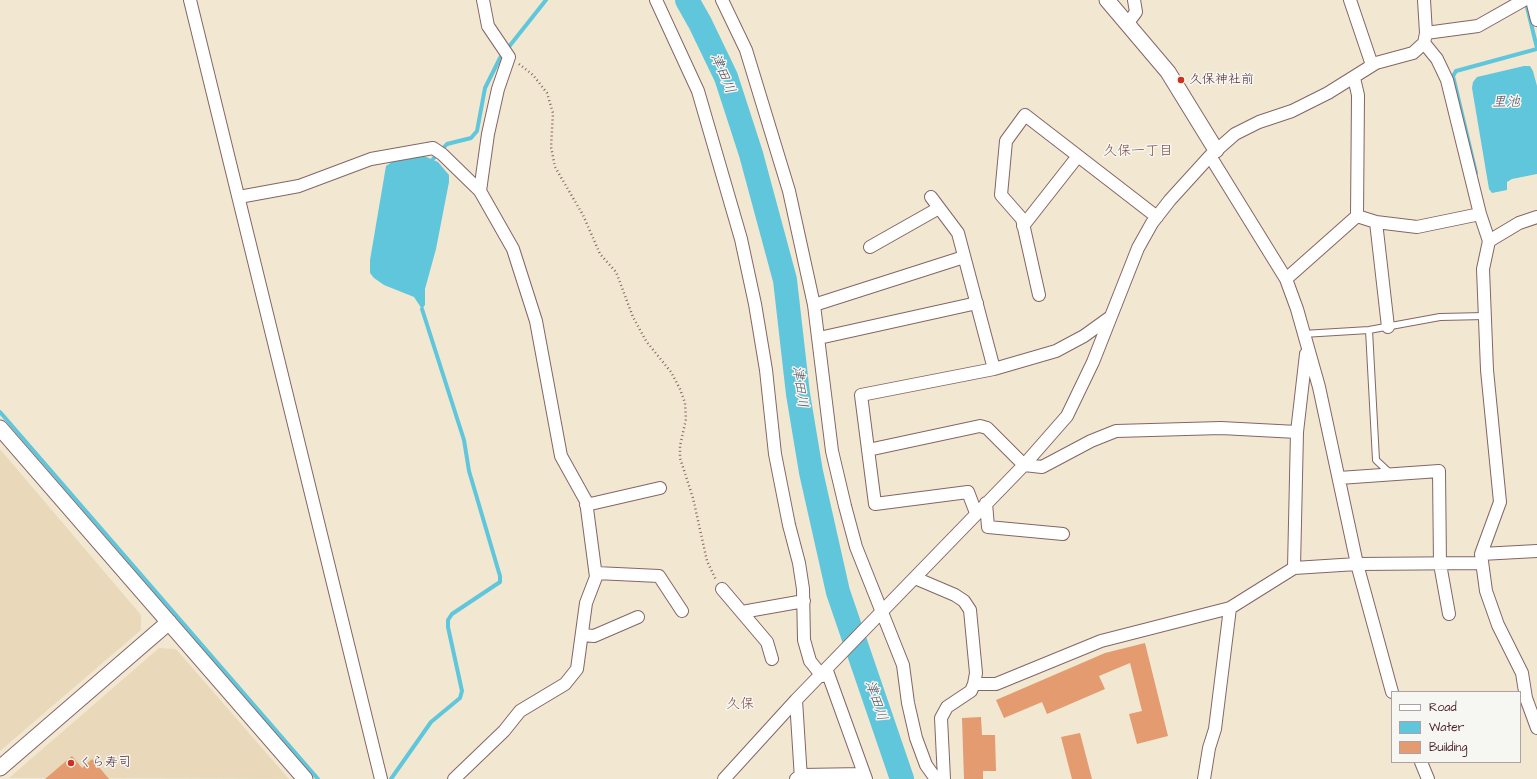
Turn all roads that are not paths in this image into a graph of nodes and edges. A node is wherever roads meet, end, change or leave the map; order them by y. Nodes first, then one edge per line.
1 (190, 0) edge
2 (483, 0) edge
3 (656, 0) edge
4 (722, 0) edge
5 (1107, 0) edge
6 (1134, 0) edge
7 (1350, 0) edge
8 (1424, 0) edge
9 (1524, 0) edge
10 (1532, 0) edge
11 (1537, 20) edge
12 (1127, 24) junction
13 (1425, 38) junction
14 (1372, 66) junction
15 (1354, 78) junction
16 (1213, 153) junction
17 (1078, 156) junction
18 (480, 191) junction
19 (239, 197) junction
20 (931, 197) dead end
21 (939, 208) junction
22 (1480, 214) junction
23 (1357, 216) junction
24 (1157, 217) junction
25 (1537, 217) edge
26 (1376, 222) junction
27 (1023, 226) junction
28 (1489, 241) junction
29 (870, 246) dead end
30 (964, 257) junction
31 (1286, 279) junction
32 (1040, 294) dead end
33 (977, 303) junction
34 (814, 305) junction
35 (1485, 316) junction
36 (1110, 318) junction
37 (1388, 327) junction
38 (1369, 330) junction
39 (1303, 334) junction
40 (819, 338) junction
41 (1307, 350) junction
42 (994, 369) junction
43 (0, 428) edge
44 (1297, 432) junction
45 (868, 450) junction
46 (1024, 465) junction
47 (1392, 474) junction
48 (1339, 478) junction
49 (660, 488) dead end
50 (986, 503) junction
51 (586, 506) junction
52 (976, 513) junction
53 (1063, 534) dead end
54 (1537, 550) edge
55 (1482, 559) junction
56 (1357, 564) junction
57 (1440, 564) junction
58 (1294, 568) junction
59 (596, 573) junction
60 (915, 578) junction
61 (722, 589) road end
62 (804, 600) junction
63 (1230, 608) junction
64 (682, 611) dead end
65 (742, 612) junction
66 (882, 613) junction
67 (1449, 614) dead end
68 (638, 617) dead end
69 (169, 622) junction
70 (582, 635) junction
71 (772, 659) dead end
72 (824, 673) junction
73 (974, 684) junction
74 (1392, 691) edge
75 (796, 700) junction
76 (1537, 728) edge
77 (1421, 763) edge
78 (0, 768) edge
79 (865, 776) edge
80 (800, 778) edge
81 (305, 779) edge
82 (381, 779) edge
83 (454, 779) edge
84 (724, 779) edge
85 (936, 779) edge
86 (944, 779) edge
87 (1204, 779) edge
88 (1428, 779) edge

1 - 19 street
2 - 18 street
3 - 62 street
4 - 34 street
5 - 12 street
6 - 12 street
7 - 14 street
8 - 13 street
9 - 13 street
10 - 11 street
12 - 16 street
13 - 14 street
13 - 22 street
14 - 15 street
15 - 16 street
15 - 23 street
16 - 24 street
16 - 31 street
17 - 24 street
17 - 27 street
17 - 27 street
18 - 19 street
18 - 51 street
19 - 82 street
20 - 21 street
21 - 29 street
21 - 30 street
22 - 26 street
22 - 28 street
23 - 26 street
23 - 31 street
24 - 36 street
25 - 28 street
26 - 37 street
27 - 32 street
28 - 35 street
30 - 33 street
30 - 34 street
31 - 39 street
33 - 40 street
33 - 42 street
34 - 40 street
35 - 37 lane
35 - 55 street
36 - 42 street
36 - 46 street
37 - 38 lane
38 - 39 lane
38 - 47 lane
39 - 41 street
40 - 66 street
41 - 44 street
41 - 48 street
42 - 45 street
43 - 69 street
44 - 46 street
44 - 58 street
45 - 46 street
45 - 52 street
46 - 50 street
47 - 48 street
47 - 57 street
48 - 56 street
49 - 51 street
50 - 52 street
50 - 53 street
51 - 59 street
52 - 60 street
54 - 55 street
55 - 57 street
55 - 76 street
56 - 57 street
56 - 58 street
56 - 74 street
57 - 67 street
58 - 63 street
59 - 64 street
59 - 70 street
60 - 66 street
60 - 73 street
61 - 65 street
62 - 65 street
62 - 72 street
63 - 73 street
63 - 87 street
65 - 71 street
66 - 72 street
66 - 85 street
68 - 70 street
69 - 78 street
69 - 81 street
70 - 83 street
72 - 75 street
72 - 79 street
73 - 86 street
75 - 80 street
75 - 84 street
77 - 88 street
79 - 80 street

